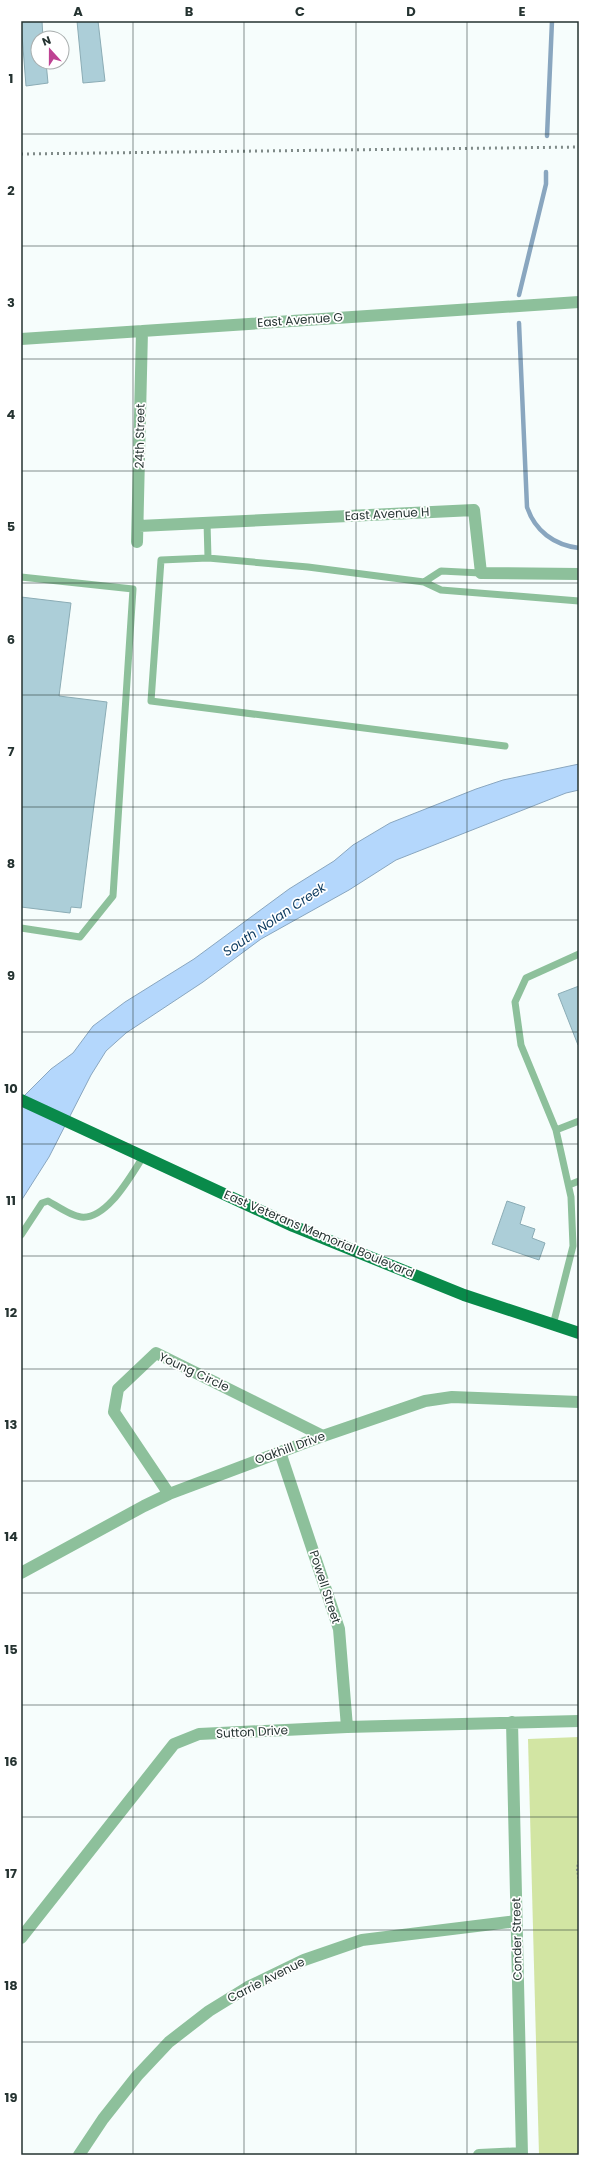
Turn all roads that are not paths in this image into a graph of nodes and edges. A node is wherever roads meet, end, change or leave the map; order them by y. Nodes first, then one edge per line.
1 (579, 302) edge
2 (142, 331) junction
3 (21, 339) edge
4 (207, 522) junction
5 (138, 526) junction
6 (138, 542) dead end
7 (208, 558) junction
8 (481, 573) junction
9 (579, 574) edge
10 (21, 577) edge
11 (424, 582) junction
12 (579, 601) edge
13 (505, 746) dead end
14 (21, 928) edge
15 (579, 954) edge
16 (21, 1100) edge
17 (579, 1121) edge
18 (556, 1130) junction
19 (143, 1157) junction
20 (579, 1181) edge
21 (569, 1185) junction
22 (21, 1235) edge
23 (553, 1325) junction
24 (579, 1333) edge
25 (579, 1402) edge
26 (323, 1436) junction
27 (280, 1452) junction
28 (169, 1494) junction
29 (21, 1573) edge
30 (579, 1721) edge
31 (512, 1722) junction
32 (347, 1727) junction
33 (517, 1921) junction
34 (21, 1938) edge
35 (522, 2154) edge
36 (79, 2155) edge
37 (479, 2155) edge

1 - 2 street, East Avenue G
2 - 3 street, East Avenue G
2 - 5 street, 24th Street
4 - 5 street, East Avenue H
4 - 7 lane
4 - 8 street, East Avenue H
5 - 6 street, 24th Street
7 - 11 lane
7 - 13 lane
8 - 9 street
8 - 11 lane
10 - 14 lane
11 - 12 lane
15 - 18 lane
16 - 19 main road, East Veterans Memorial Boulevard
17 - 18 lane
18 - 21 lane
19 - 22 lane
19 - 23 main road, East Veterans Memorial Boulevard
20 - 21 lane
21 - 23 lane
23 - 24 main road, East Veterans Memorial Boulevard
25 - 26 street, Oakhill Drive
26 - 27 street, Oakhill Drive
26 - 28 street, Young Circle
27 - 28 street, Oakhill Drive
27 - 32 street, Powell Street
28 - 29 street, Oakhill Drive
30 - 31 street, Sutton Drive
31 - 32 street, Sutton Drive
31 - 33 street, Conder Street
32 - 34 street, Sutton Drive
33 - 35 street, Conder Street
33 - 36 street, Carrie Avenue
35 - 37 street

